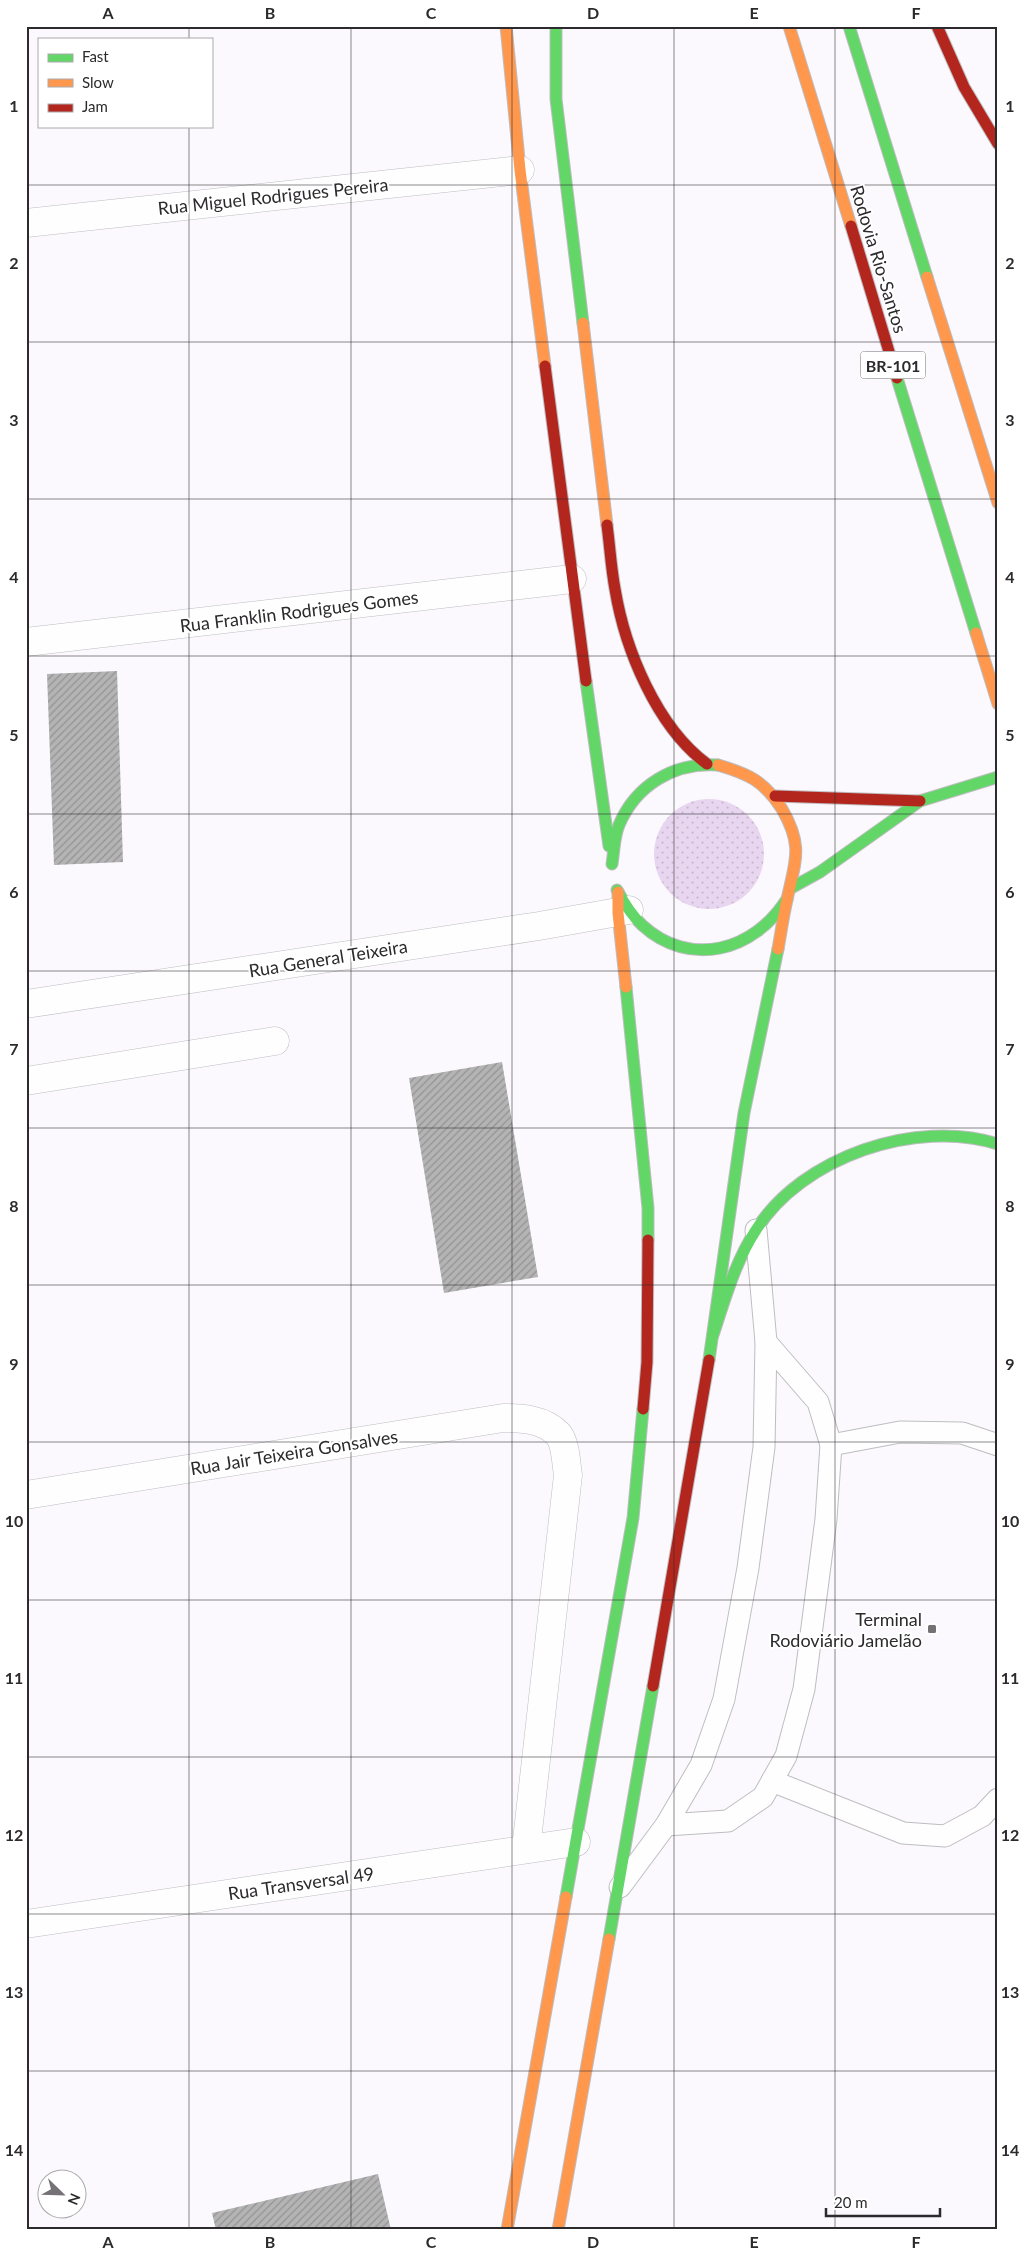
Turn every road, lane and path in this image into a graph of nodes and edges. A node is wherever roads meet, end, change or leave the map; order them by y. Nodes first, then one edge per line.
1 (506, 26) edge
2 (556, 26) edge
3 (849, 26) edge
4 (937, 26) edge
5 (789, 28) edge
6 (998, 144) edge
7 (520, 170) junction
8 (26, 223) edge
9 (998, 503) edge
10 (572, 579) junction
11 (26, 642) edge
12 (998, 704) edge
13 (707, 764) junction
14 (998, 777) edge
15 (775, 796) junction
16 (920, 802) junction
17 (612, 864) junction
18 (789, 893) junction
19 (621, 905) junction
20 (26, 1004) edge
21 (274, 1041) dead end
22 (26, 1081) edge
23 (998, 1144) edge
24 (756, 1230) junction
25 (713, 1334) junction
26 (766, 1342) junction
27 (831, 1445) junction
28 (998, 1445) edge
29 (26, 1495) edge
30 (772, 1781) junction
31 (998, 1799) edge
32 (666, 1825) junction
33 (576, 1842) junction
34 (526, 1849) junction
35 (618, 1889) junction
36 (26, 1924) edge
37 (506, 2230) edge
38 (558, 2230) edge

1 - 7 main road
2 - 13 main road
3 - 9 main road, BR-101
4 - 6 main road
5 - 12 main road, Rodovia Rio-Santos / BR-101
7 - 8 street, Rua Miguel Rodrigues Pereira
7 - 10 main road
10 - 11 street, Rua Franklin Rodrigues Gomes
10 - 17 main road
13 - 15 main road
13 - 17 main road
14 - 16 main road
15 - 16 main road
15 - 18 main road
16 - 18 main road
17 - 19 main road
18 - 19 main road
18 - 25 main road
19 - 20 street, Rua General Teixeira
19 - 33 main road
21 - 22 street
23 - 24 main road
24 - 25 main road
24 - 26 lane
25 - 35 main road
26 - 27 lane
26 - 32 lane
27 - 28 lane
27 - 30 lane
29 - 34 street, Rua Jair Teixeira Gonsalves
30 - 31 lane
30 - 32 lane
32 - 35 lane
33 - 34 street, Rua Transversal 49
33 - 37 main road
34 - 36 street, Rua Transversal 49
35 - 38 main road

